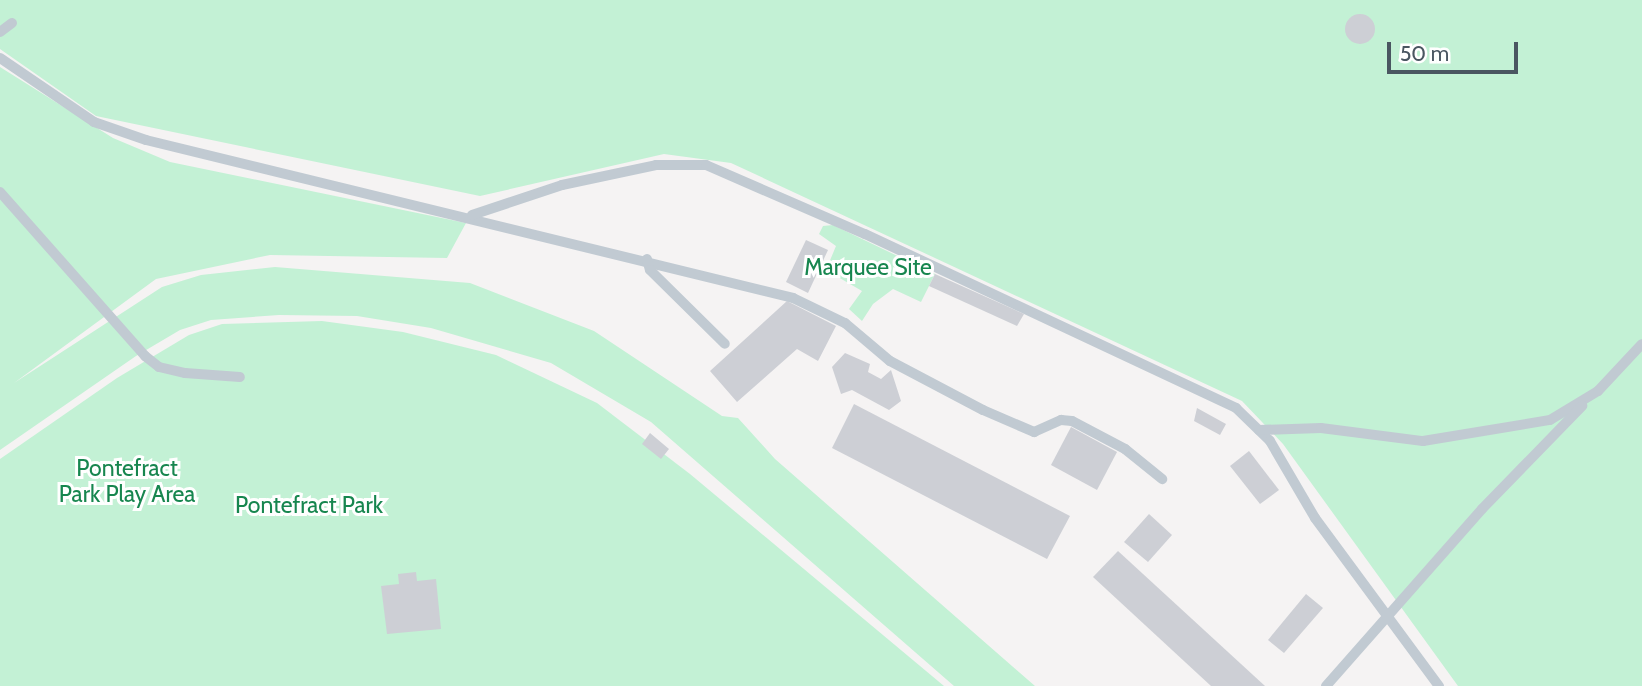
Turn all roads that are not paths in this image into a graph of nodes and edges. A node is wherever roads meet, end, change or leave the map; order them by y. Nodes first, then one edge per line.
1 (12, 23) dead end
2 (0, 32) edge
3 (0, 58) edge
4 (0, 192) edge
5 (467, 216) junction
6 (647, 259) junction
7 (724, 344) dead end
8 (1642, 344) edge
9 (240, 377) dead end
10 (1598, 391) junction
11 (1259, 430) junction
12 (1162, 479) dead end
13 (1389, 617) junction
14 (1326, 686) edge
15 (1439, 686) edge

1 - 2 lane
3 - 5 lane
4 - 9 lane
5 - 6 lane
5 - 11 lane
6 - 7 lane
6 - 12 lane
8 - 10 lane
10 - 11 lane
10 - 13 lane
11 - 13 lane
13 - 14 lane
13 - 15 lane

